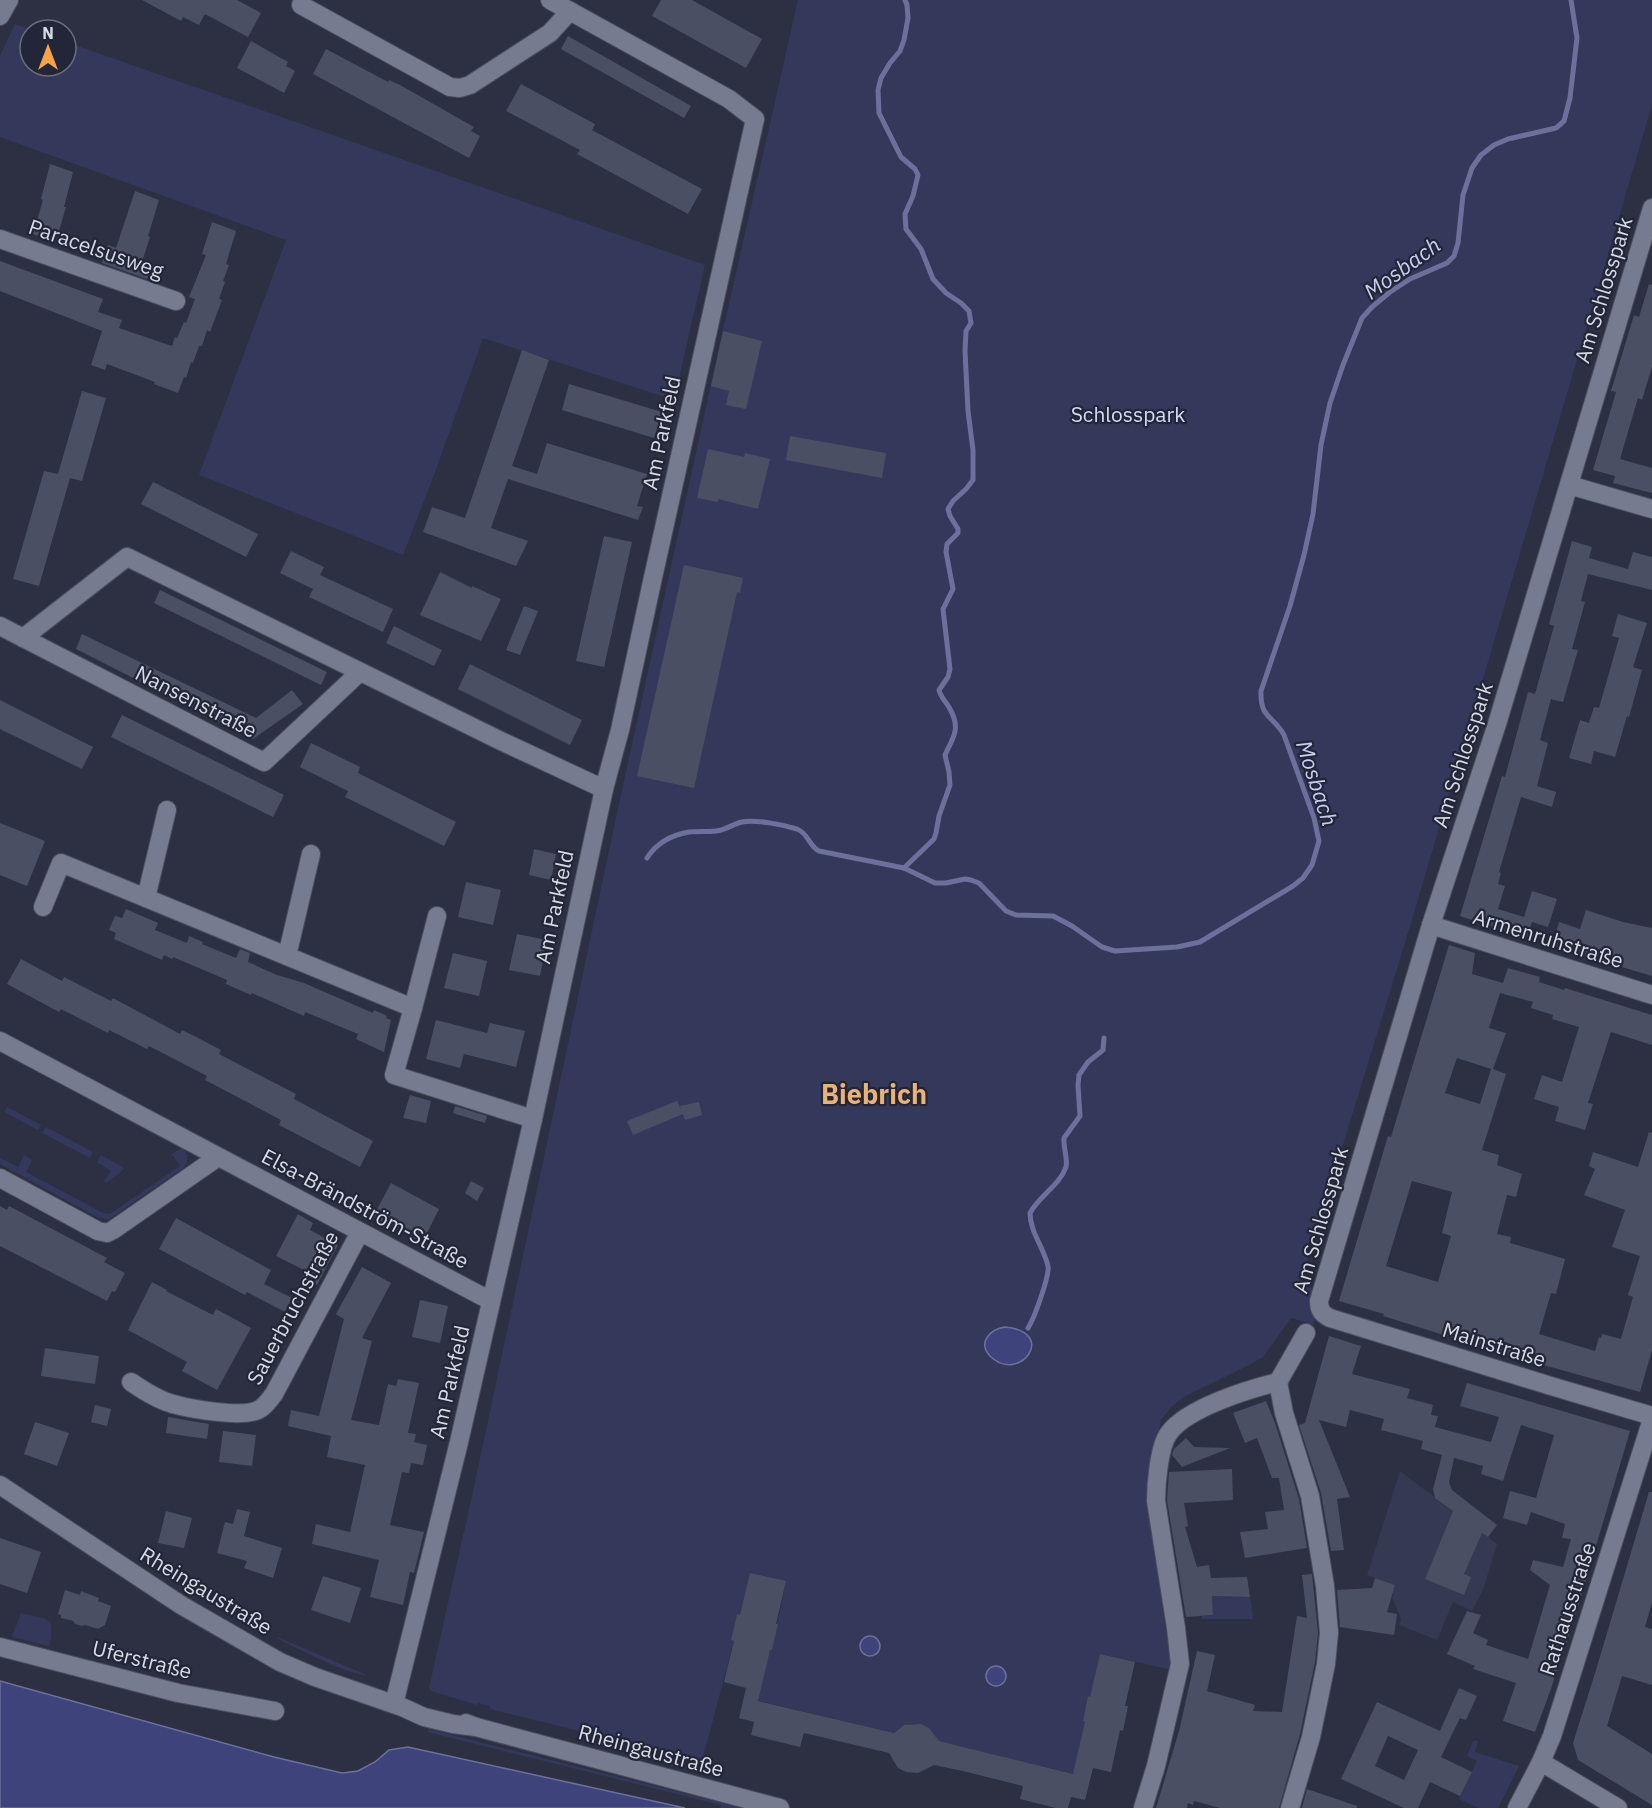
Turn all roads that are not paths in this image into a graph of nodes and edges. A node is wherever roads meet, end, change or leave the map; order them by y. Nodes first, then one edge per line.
1 (550, 0) edge
2 (299, 2) edge
3 (570, 11) junction
4 (1652, 208) edge
5 (0, 239) edge
6 (176, 301) dead end
7 (1569, 485) junction
8 (1652, 509) edge
9 (0, 626) edge
10 (23, 638) junction
11 (360, 672) junction
12 (604, 789) junction
13 (167, 810) dead end
14 (310, 854) dead end
15 (146, 898) junction
16 (43, 907) dead end
17 (437, 916) dead end
18 (1431, 925) junction
19 (287, 957) junction
20 (1652, 995) edge
21 (413, 1008) junction
22 (0, 1041) edge
23 (533, 1119) junction
24 (218, 1156) junction
25 (0, 1178) edge
26 (360, 1232) junction
27 (491, 1301) junction
28 (1323, 1314) joint
29 (1306, 1333) dead end
30 (131, 1382) dead end
31 (1278, 1382) junction
32 (1652, 1417) edge
33 (0, 1485) edge
34 (0, 1647) edge
35 (398, 1706) junction
36 (275, 1711) dead end
37 (1541, 1762) junction
38 (780, 1808) edge
39 (1143, 1808) edge
40 (1290, 1808) edge
41 (1517, 1808) edge
42 (1618, 1808) edge

1 - 3 street
2 - 3 street
3 - 12 street, Am Parkfeld
4 - 7 street, Am Schlosspark
5 - 6 street, Paracelsusweg
7 - 8 street
7 - 18 street, Am Schlosspark
9 - 10 street, Nansenstraße
10 - 11 street
10 - 11 street, Nansenstraße
11 - 12 street
12 - 23 street, Am Parkfeld
13 - 15 street
14 - 19 street
15 - 16 street
15 - 19 street
17 - 21 street
18 - 20 street, Armenruhstraße
18 - 28 street, Am Schlosspark
19 - 21 street
21 - 23 street
22 - 24 street, Elsa-Brändström-Straße
23 - 27 street, Am Parkfeld
24 - 25 street
24 - 26 street, Elsa-Brändström-Straße
26 - 27 street, Elsa-Brändström-Straße
26 - 30 street, Sauerbruchstraße
27 - 35 street, Am Parkfeld
28 - 32 street, Mainstraße
29 - 31 street
31 - 39 street
31 - 40 street
32 - 37 street, Rathausstraße
33 - 35 street, Rheingaustraße
34 - 36 street, Uferstraße
35 - 38 street, Rheingaustraße
37 - 41 street, Rathausstraße
37 - 42 street

